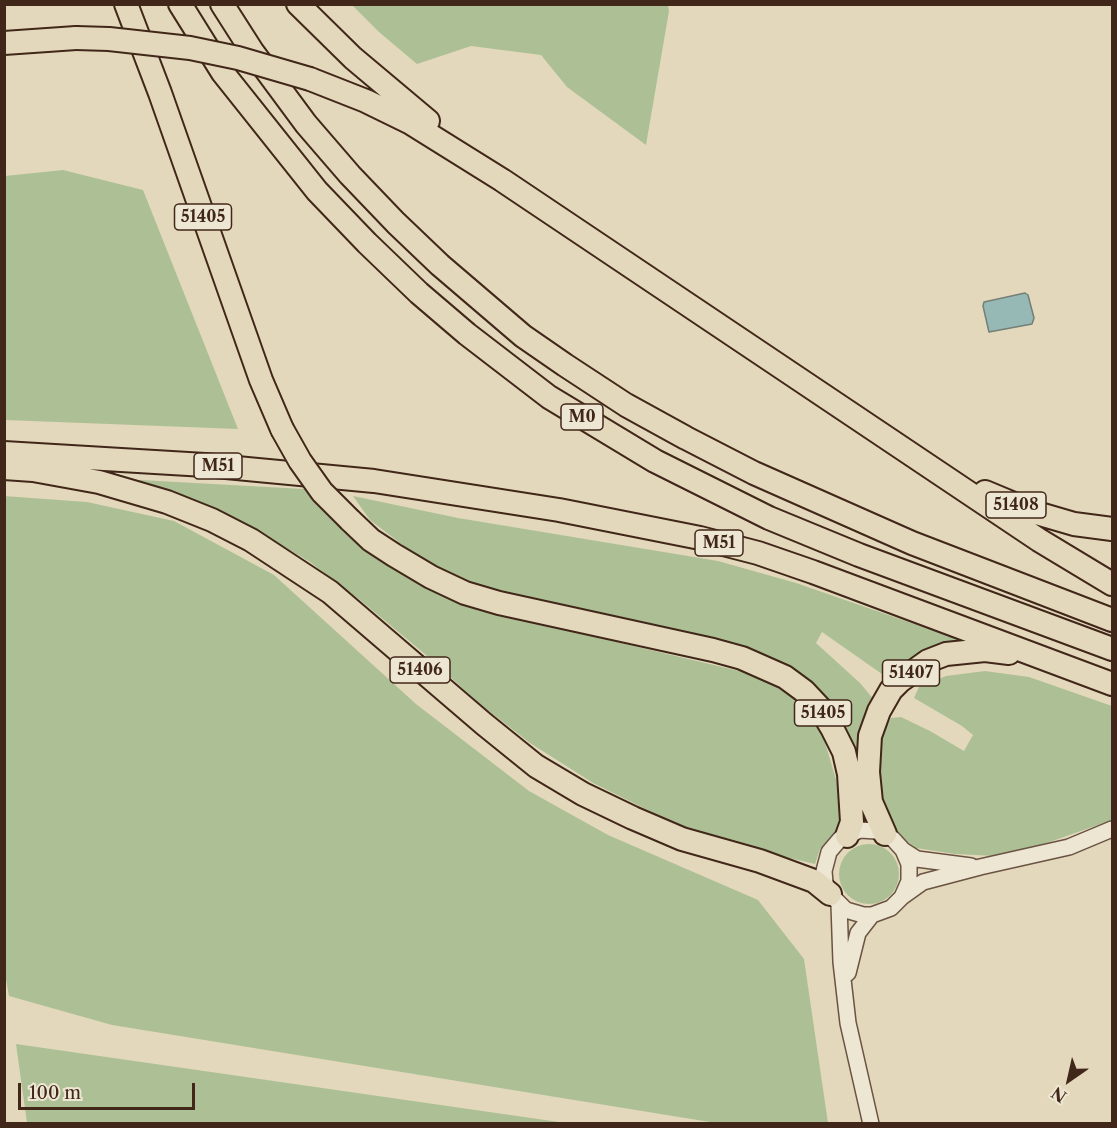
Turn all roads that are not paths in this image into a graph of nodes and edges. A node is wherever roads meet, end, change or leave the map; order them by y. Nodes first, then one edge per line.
1 (126, 4) edge
2 (180, 4) edge
3 (222, 4) edge
4 (298, 4) edge
5 (4, 43) edge
6 (502, 180) junction
7 (4, 453) edge
8 (924, 463) junction
9 (4, 468) edge
10 (1113, 529) edge
11 (1113, 584) edge
12 (1113, 621) edge
13 (1113, 649) edge
14 (1049, 660) junction
15 (1113, 684) edge
16 (1113, 830) edge
17 (885, 834) junction
18 (847, 836) junction
19 (903, 850) junction
20 (980, 867) junction
21 (902, 897) junction
22 (834, 899) junction
23 (872, 915) junction
24 (845, 991) junction
25 (871, 1124) edge

1 - 18 highway, 51405, bridge
2 - 13 highway, M0
3 - 12 highway, M0
4 - 6 highway
5 - 6 highway, bridge
6 - 8 highway
7 - 14 highway, M51
8 - 10 highway, 51408
8 - 11 highway
9 - 22 highway, 51406
14 - 15 highway
14 - 17 highway, 51407
16 - 20 street
17 - 18 street
17 - 19 street
18 - 22 street
19 - 20 street
19 - 21 street
20 - 21 street
21 - 23 street
22 - 23 street, 51406
22 - 24 street
23 - 24 street
24 - 25 street

